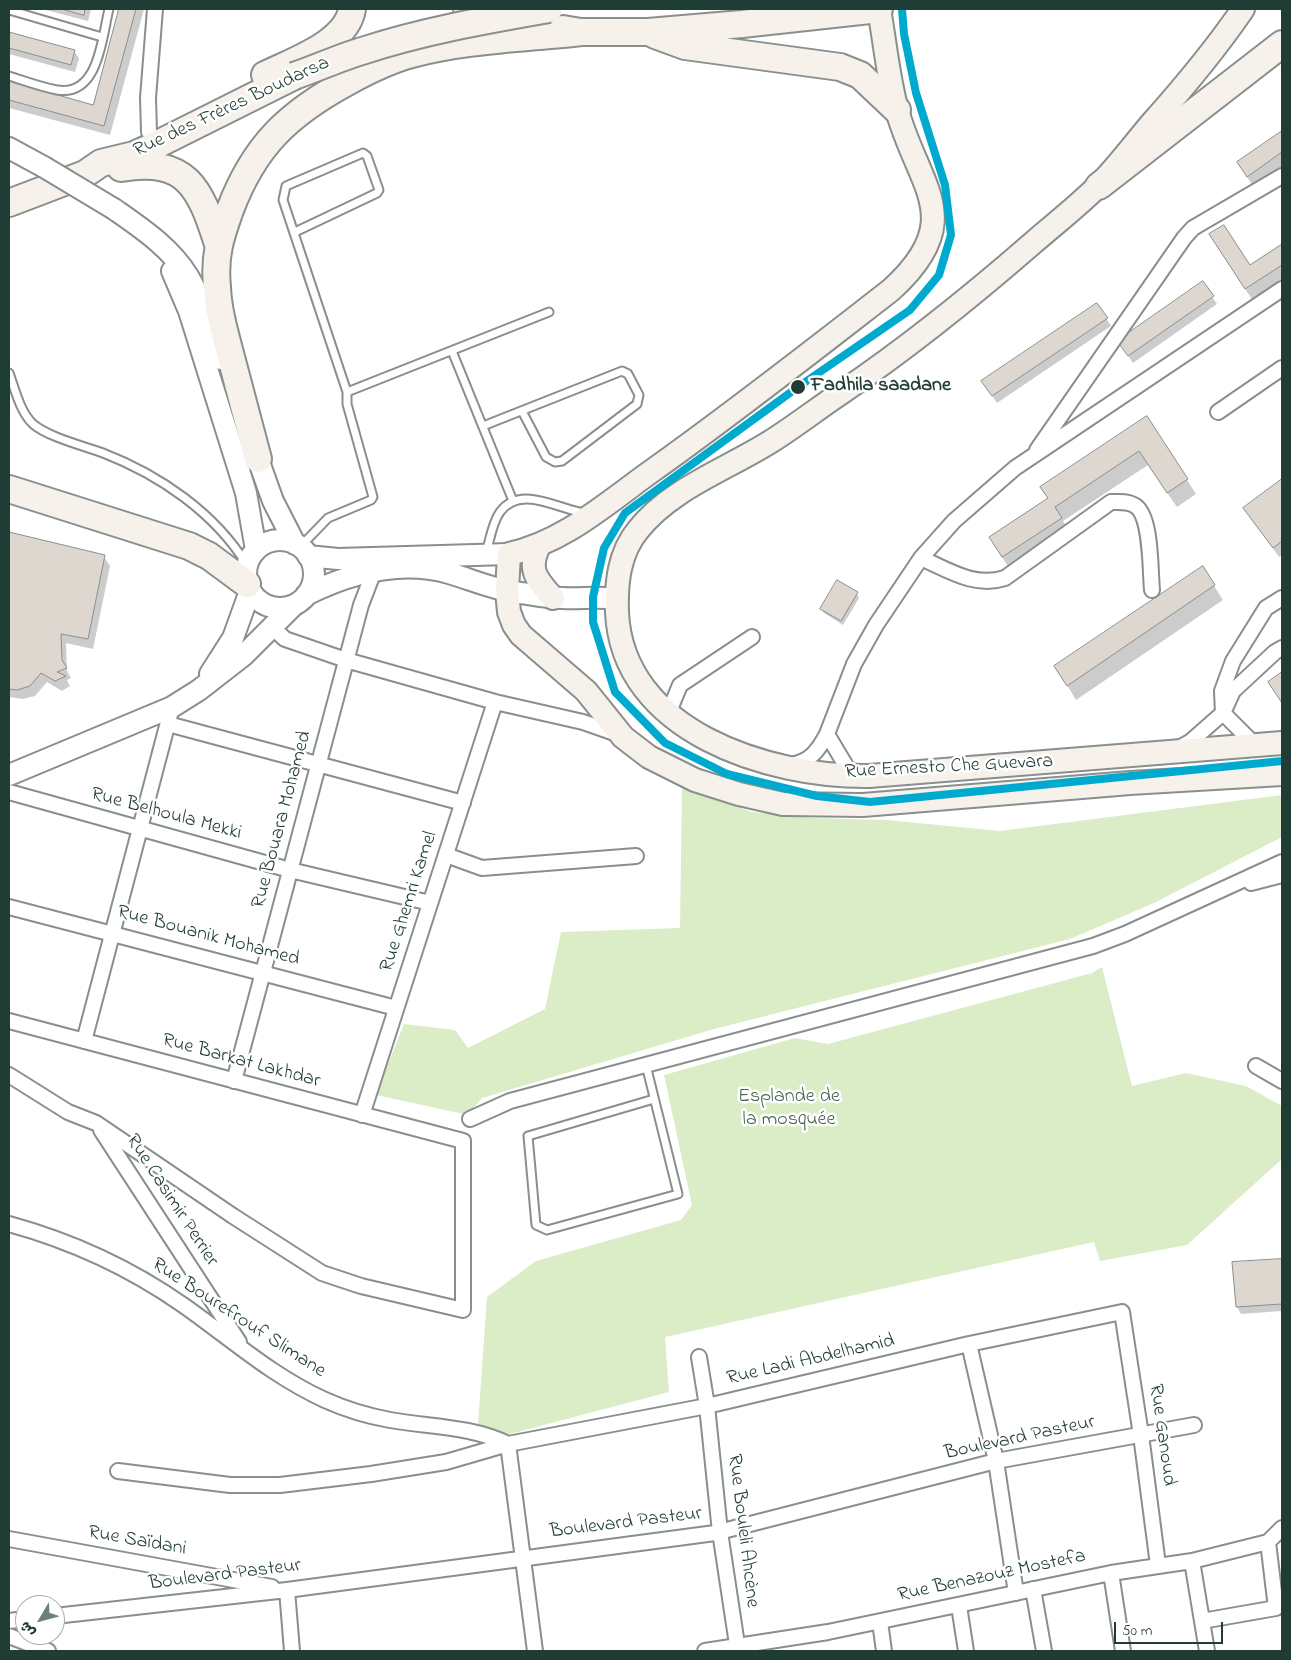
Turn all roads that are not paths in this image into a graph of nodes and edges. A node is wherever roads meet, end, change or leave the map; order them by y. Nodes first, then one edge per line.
1 (109, 9) edge
2 (155, 9) edge
3 (352, 9) edge
4 (467, 9) edge
5 (549, 9) edge
6 (879, 9) edge
7 (1243, 9) edge
8 (9, 10) edge
9 (581, 32) junction
10 (648, 32) junction
11 (102, 37) junction
12 (1282, 44) edge
13 (9, 76) edge
14 (897, 110) junction
15 (149, 132) junction
16 (9, 148) edge
17 (93, 168) junction
18 (1282, 176) edge
19 (1099, 186) junction
20 (9, 203) edge
21 (295, 232) junction
22 (218, 244) junction
23 (162, 246) junction
24 (1282, 289) edge
25 (549, 312) dead end
26 (452, 351) junction
27 (1282, 368) edge
28 (9, 373) edge
29 (347, 392) junction
30 (522, 411) junction
31 (1218, 412) dead end
32 (483, 426) junction
33 (1032, 456) junction
34 (258, 459) junction
35 (9, 489) edge
36 (513, 501) junction
37 (592, 514) junction
38 (539, 546) junction
39 (301, 549) junction
40 (486, 554) junction
41 (509, 554) junction
42 (921, 558) junction
43 (374, 571) junction
44 (250, 573) junction
45 (1152, 590) dead end
46 (507, 591) junction
47 (553, 598) junction
48 (1282, 598) edge
49 (616, 599) junction
50 (300, 600) junction
51 (273, 628) junction
52 (752, 637) dead end
53 (1282, 648) edge
54 (346, 660) junction
55 (199, 690) junction
56 (495, 702) junction
57 (668, 714) junction
58 (1222, 714) junction
59 (170, 715) junction
60 (827, 734) junction
61 (623, 737) junction
62 (1282, 743) edge
63 (1255, 745) junction
64 (1170, 753) junction
65 (318, 765) junction
66 (787, 766) junction
67 (1282, 774) edge
68 (9, 775) edge
69 (852, 776) junction
70 (9, 792) edge
71 (463, 803) junction
72 (140, 829) junction
73 (446, 855) junction
74 (636, 856) dead end
75 (1282, 862) edge
76 (290, 870) junction
77 (1282, 875) edge
78 (1218, 890) junction
79 (430, 903) junction
80 (9, 907) edge
81 (112, 932) junction
82 (263, 972) junction
83 (396, 1008) junction
84 (9, 1021) edge
85 (84, 1041) junction
86 (646, 1065) junction
87 (1256, 1066) dead end
88 (9, 1074) edge
89 (234, 1081) junction
90 (1282, 1081) edge
91 (654, 1099) junction
92 (362, 1115) junction
93 (470, 1119) dead end
94 (96, 1123) junction
95 (9, 1224) edge
96 (1122, 1312) joint
97 (969, 1344) junction
98 (245, 1351) junction
99 (699, 1357) dead end
100 (707, 1406) junction
101 (1194, 1425) dead end
102 (1141, 1436) junction
103 (508, 1444) junction
104 (996, 1462) junction
105 (118, 1471) dead end
106 (1282, 1528) edge
107 (720, 1532) junction
108 (9, 1539) edge
109 (1268, 1542) junction
110 (524, 1557) junction
111 (1192, 1561) junction
112 (1158, 1565) junction
113 (1111, 1572) junction
114 (1033, 1589) junction
115 (287, 1590) junction
116 (1016, 1593) junction
117 (959, 1606) junction
118 (65, 1615) edge
119 (1202, 1621) junction
120 (880, 1622) junction
121 (9, 1636) edge
122 (738, 1649) edge
123 (48, 1651) edge
124 (292, 1651) edge
125 (535, 1651) edge
126 (704, 1651) edge
127 (884, 1651) edge
128 (966, 1651) edge
129 (1044, 1651) edge
130 (1123, 1651) edge
131 (1207, 1651) edge

1 - 11 lane
2 - 15 street
3 - 15 highway
4 - 9 highway
5 - 17 highway, Rue des Frères Boudarsa, bridge
6 - 10 highway
6 - 14 main road
7 - 19 main road, Rue Ernesto Che Guevara
8 - 11 lane
9 - 10 highway
9 - 22 highway
10 - 14 highway
11 - 13 lane
12 - 19 highway
14 - 37 main road
15 - 17 highway
16 - 23 main road, bridge
17 - 20 highway, Rue des Frères Boudarsa
17 - 22 highway
18 - 33 street
19 - 49 main road, Rue Ernesto Che Guevara
21 - 21 lane
21 - 29 lane
22 - 34 highway
23 - 34 main road
23 - 44 main road
24 - 33 street
25 - 26 lane
26 - 29 lane
26 - 32 lane
27 - 31 street
28 - 44 lane
29 - 39 lane
30 - 30 lane
30 - 32 lane
32 - 36 lane
33 - 42 street
34 - 39 main road
35 - 44 highway
36 - 37 lane
36 - 40 lane
37 - 38 main road
38 - 41 main road
38 - 47 main road
39 - 40 main road
39 - 44 main road
39 - 50 main road
40 - 41 main road
41 - 46 main road, Rue Ernesto Che Guevara
42 - 45 street
42 - 60 street
43 - 46 main road
43 - 50 main road
43 - 54 street, Rue Bouara Mohamed
44 - 50 main road
44 - 55 main road
46 - 47 main road
46 - 61 main road, Rue Ernesto Che Guevara
47 - 49 main road
48 - 58 street
49 - 57 main road, Rue Ernesto Che Guevara
50 - 51 main road
51 - 54 street
51 - 55 main road
52 - 57 street
53 - 58 street
54 - 56 street
54 - 65 street, Rue Bouara Mohamed
55 - 59 main road
56 - 61 street
56 - 71 street, Rue Ghemri Kamel
57 - 66 main road, Rue Ernesto Che Guevara
58 - 63 street
58 - 64 street
59 - 65 street
59 - 68 main road
59 - 72 street
60 - 66 street
60 - 69 street
61 - 67 main road, Rue Ernesto Che Guevara
62 - 63 main road, Rue Ernesto Che Guevara
63 - 64 main road, Rue Ernesto Che Guevara
64 - 69 main road, Rue Ernesto Che Guevara
65 - 71 street
65 - 76 street, Rue Bouara Mohamed
66 - 69 main road, Rue Ernesto Che Guevara
70 - 72 street, Rue Belhoula Mekki
71 - 73 street, Rue Ghemri Kamel
72 - 76 street, Rue Belhoula Mekki
72 - 81 street
73 - 74 street
73 - 79 street, Rue Ghemri Kamel
75 - 78 street
76 - 79 street, Rue Belhoula Mekki
76 - 82 street, Rue Bouara Mohamed
77 - 78 street
78 - 86 street
79 - 83 street, Rue Ghemri Kamel
80 - 81 street, Rue Bouanik Mohamed
81 - 82 street, Rue Bouanik Mohamed
81 - 85 street
82 - 83 street, Rue Bouanik Mohamed
82 - 89 street, Rue Bouara Mohamed
83 - 92 street, Rue Ghemri Kamel
84 - 85 street, Rue Barkat Lakhdar
85 - 89 street, Rue Barkat Lakhdar
86 - 91 lane
86 - 93 street
87 - 90 street
88 - 94 street
89 - 92 street, Rue Barkat Lakhdar
91 - 91 lane
92 - 94 street, Rue Barkat Lakhdar
94 - 98 street, Rue Casimir Perrier
95 - 98 street, Rue Bourefrouf Slimane
96 - 97 street, Rue Ladi Abdelhamid
96 - 102 street, Rue Ganoud
97 - 100 street, Rue Ladi Abdelhamid
97 - 104 street
98 - 103 street, Rue Bourefrouf Slimane
99 - 100 street, Rue Bouleli Ahcène
100 - 103 street, Rue Ladi Abdelhamid
100 - 107 street, Rue Bouleli Ahcène
101 - 102 street, Boulevard Pasteur
102 - 104 street, Boulevard Pasteur
102 - 112 street, Rue Ganoud
103 - 105 street, Rue Ladi Abdelhamid
103 - 110 street
104 - 107 street, Boulevard Pasteur
104 - 116 street
106 - 109 street
107 - 110 street, Boulevard Pasteur
107 - 122 street, Rue Bouleli Ahcène
108 - 115 street, Rue Saïdani
109 - 111 street, Rue Benazouz Mostefa
109 - 119 street
110 - 115 street, Boulevard Pasteur
110 - 125 street
111 - 112 street, Rue Benazouz Mostefa
111 - 119 street
112 - 113 street, Rue Benazouz Mostefa
113 - 114 street, Rue Benazouz Mostefa
113 - 130 street
114 - 116 street, Rue Benazouz Mostefa
114 - 129 street
115 - 118 street, Boulevard Pasteur
115 - 124 street
116 - 117 street, Rue Benazouz Mostefa
117 - 120 street, Rue Benazouz Mostefa
117 - 128 street
119 - 131 street
120 - 122 street, Rue Benazouz Mostefa
120 - 127 street
121 - 123 street
122 - 126 street, Rue Benazouz Mostefa

